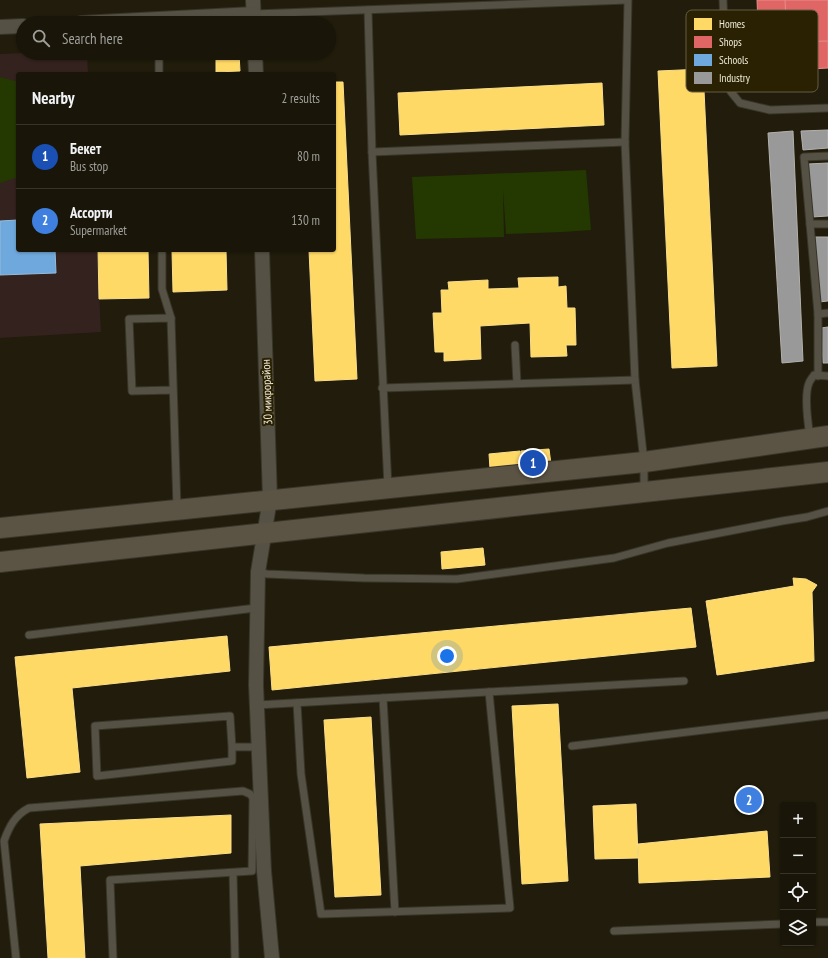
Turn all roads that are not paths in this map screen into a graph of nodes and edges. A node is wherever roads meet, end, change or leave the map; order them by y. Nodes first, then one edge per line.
1 (628, 0) edge
2 (724, 0) edge
3 (368, 10) junction
4 (724, 10) edge
5 (254, 12) edge
6 (212, 16) edge
7 (16, 26) edge
8 (0, 27) edge
9 (159, 60) edge
10 (255, 60) edge
11 (159, 72) edge
12 (256, 72) edge
13 (731, 92) edge
14 (828, 108) edge
15 (625, 142) junction
16 (372, 152) junction
17 (828, 156) edge
18 (810, 224) junction
19 (828, 224) edge
20 (162, 252) edge
21 (262, 252) edge
22 (828, 313) edge
23 (818, 314) junction
24 (171, 318) junction
25 (515, 345) dead end
26 (818, 376) junction
27 (828, 376) edge
28 (635, 380) junction
29 (518, 383) junction
30 (382, 388) junction
31 (173, 390) junction
32 (819, 437) edge
33 (644, 462) junction
34 (828, 472) edge
35 (388, 487) junction
36 (644, 492) junction
37 (270, 499) junction
38 (177, 509) junction
39 (828, 511) edge
40 (0, 528) edge
41 (265, 533) junction
42 (0, 562) edge
43 (258, 572) junction
44 (256, 608) junction
45 (29, 635) dead end
46 (684, 681) dead end
47 (489, 692) junction
48 (382, 698) junction
49 (297, 703) junction
50 (257, 705) junction
51 (828, 715) edge
52 (572, 746) dead end
53 (232, 747) junction
54 (258, 747) junction
55 (258, 871) junction
56 (233, 872) junction
57 (395, 912) junction
58 (816, 922) edge
59 (828, 922) edge
60 (780, 924) edge
61 (614, 930) dead end
62 (16, 958) edge
63 (113, 958) edge
64 (235, 958) edge
65 (272, 958) edge

1 - 3 lane
1 - 15 lane
2 - 4 lane
3 - 5 lane
3 - 16 lane
5 - 6 street
7 - 8 street
9 - 11 lane
10 - 12 street
13 - 14 lane
15 - 16 lane
15 - 28 lane
16 - 30 lane
17 - 18 lane
18 - 19 lane
18 - 23 lane
20 - 24 lane
21 - 37 street, 30 микрорайон
22 - 23 lane
23 - 26 lane
24 - 31 lane
24 - 31 lane
25 - 29 lane
26 - 27 lane
26 - 32 lane
28 - 29 lane
28 - 33 lane
29 - 30 lane
30 - 35 lane
31 - 38 lane
32 - 33 main road
33 - 35 main road
33 - 36 lane
34 - 36 main road
35 - 37 main road
36 - 41 main road
37 - 38 main road
37 - 41 street, 30 микрорайон
38 - 40 main road
39 - 43 lane
41 - 42 main road
41 - 43 street, 30 микрорайон
43 - 44 street, 30 микрорайон
44 - 45 lane
44 - 50 street, 30 микрорайон
46 - 47 lane
47 - 48 lane
47 - 57 lane
48 - 49 lane
48 - 57 lane
49 - 50 lane
49 - 57 lane
50 - 54 street, 30 микрорайон
51 - 52 lane
53 - 53 lane
53 - 54 lane
54 - 55 street, 30 микрорайон
55 - 56 lane
55 - 62 lane
55 - 65 street, 30 микрорайон
56 - 63 lane
56 - 64 lane
58 - 59 lane
60 - 61 lane

